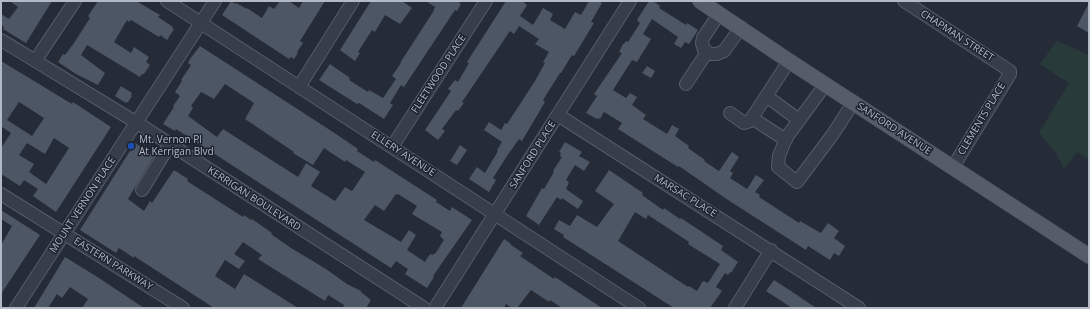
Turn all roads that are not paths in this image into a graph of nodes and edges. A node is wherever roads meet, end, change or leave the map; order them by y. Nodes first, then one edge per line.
1 (75, 1) edge
2 (167, 1) edge
3 (215, 1) edge
4 (353, 1) edge
5 (486, 1) edge
6 (630, 1) edge
7 (700, 1) edge
8 (904, 1) edge
9 (719, 14) junction
10 (201, 23) junction
11 (741, 27) junction
12 (1, 40) edge
13 (707, 52) junction
14 (36, 61) junction
15 (788, 61) junction
16 (1010, 71) joint
17 (686, 84) dead end
18 (825, 85) junction
19 (299, 87) junction
20 (773, 101) dead end
21 (853, 103) junction
22 (730, 113) dead end
23 (558, 115) junction
24 (799, 120) junction
25 (758, 122) dead end
26 (136, 123) junction
27 (786, 140) junction
28 (170, 144) junction
29 (392, 147) junction
30 (953, 167) junction
31 (142, 190) dead end
32 (1, 194) edge
33 (495, 214) junction
34 (65, 233) junction
35 (770, 250) junction
36 (1089, 256) edge
37 (16, 308) edge
38 (183, 308) edge
39 (424, 308) edge
40 (435, 308) edge
41 (639, 308) edge
42 (735, 308) edge
43 (859, 308) edge

1 - 14 street
2 - 10 street, ELLERY AVENUE
3 - 10 street, MOUNT VERNON PLACE
4 - 19 street
5 - 29 street, FLEETWOOD PLACE
6 - 23 street, SANFORD PLACE
7 - 9 main road, SANFORD AVENUE
8 - 16 street, CHAPMAN STREET
9 - 11 main road, SANFORD AVENUE
9 - 13 street
10 - 19 street, ELLERY AVENUE
10 - 26 street, MOUNT VERNON PLACE
11 - 13 street
11 - 15 main road, SANFORD AVENUE
12 - 14 street, KERRIGAN BOULEVARD
13 - 17 street
14 - 26 street, KERRIGAN BOULEVARD
15 - 18 main road, SANFORD AVENUE
15 - 22 street
16 - 30 street, CLEMENTS PLACE
18 - 21 main road, SANFORD AVENUE
18 - 24 street
19 - 29 street, ELLERY AVENUE
20 - 24 street
21 - 27 street
21 - 30 main road, SANFORD AVENUE
23 - 33 street, SANFORD PLACE
23 - 35 street, MARSAC PLACE
24 - 27 street
25 - 27 street
26 - 28 street, KERRIGAN BOULEVARD
26 - 34 street, MOUNT VERNON PLACE
28 - 31 street
28 - 39 street, KERRIGAN BOULEVARD
29 - 33 street, ELLERY AVENUE
30 - 36 main road, SANFORD AVENUE
32 - 34 street, EASTERN PARKWAY
33 - 40 street, SANFORD PLACE
33 - 41 street, ELLERY AVENUE
34 - 37 street, MOUNT VERNON PLACE
34 - 38 street, EASTERN PARKWAY
35 - 42 street
35 - 43 street, MARSAC PLACE

